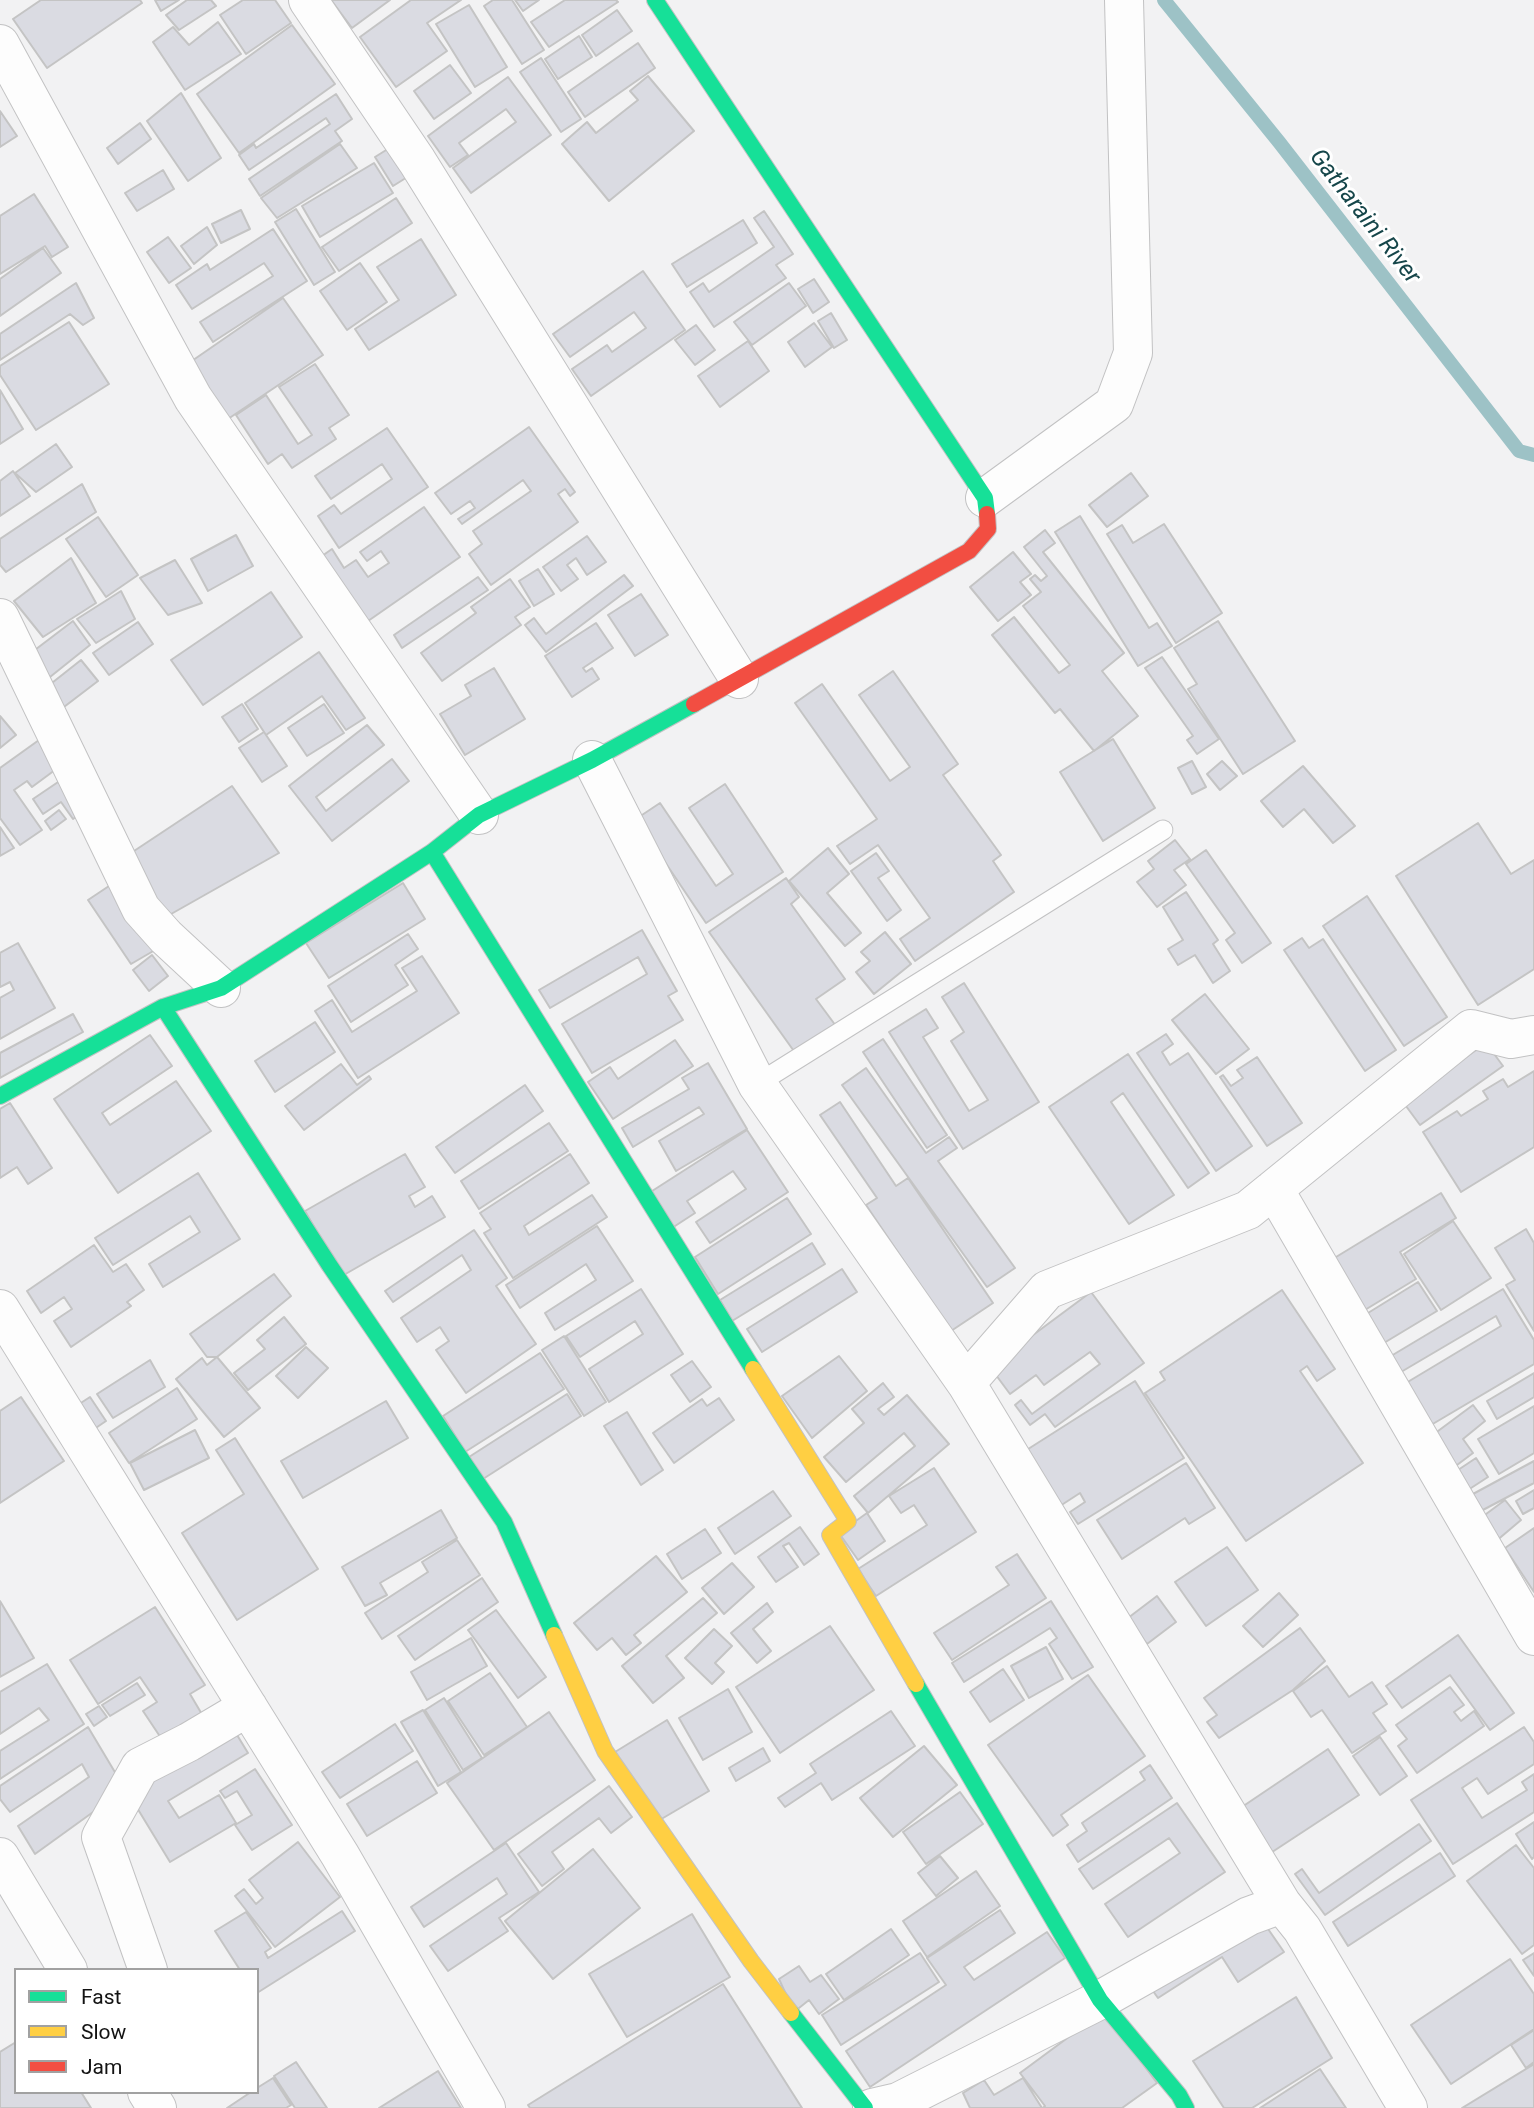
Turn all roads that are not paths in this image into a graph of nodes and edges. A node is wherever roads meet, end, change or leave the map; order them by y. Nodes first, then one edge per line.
1 (309, 0) edge
2 (655, 0) edge
3 (1124, 0) edge
4 (0, 44) edge
5 (985, 498) junction
6 (0, 618) edge
7 (739, 679) junction
8 (592, 760) junction
9 (479, 815) junction
10 (1163, 830) dead end
11 (432, 852) junction
12 (221, 988) junction
13 (163, 1007) junction
14 (1534, 1035) edge
15 (757, 1084) junction
16 (0, 1096) edge
17 (1274, 1189) junction
18 (0, 1309) edge
19 (966, 1382) junction
20 (1534, 1636) edge
21 (248, 1706) junction
22 (0, 1857) edge
23 (1282, 1904) junction
24 (67, 1968) edge
25 (147, 1968) edge
26 (1100, 2000) junction
27 (486, 2108) edge
28 (865, 2108) edge
29 (872, 2108) edge
30 (1186, 2108) edge
31 (1408, 2108) edge

1 - 7 street
2 - 5 street
3 - 5 street
4 - 9 street
5 - 7 street
6 - 12 street
7 - 8 street
8 - 9 street
8 - 15 street
9 - 11 street
10 - 15 lane
11 - 12 street
11 - 26 street
12 - 13 street
13 - 16 street
13 - 28 street
14 - 17 street
15 - 19 street
17 - 19 street
17 - 20 street
18 - 21 street
19 - 23 street
21 - 25 street
21 - 27 street
22 - 24 street
23 - 26 street
23 - 31 street
26 - 29 street
26 - 30 street

